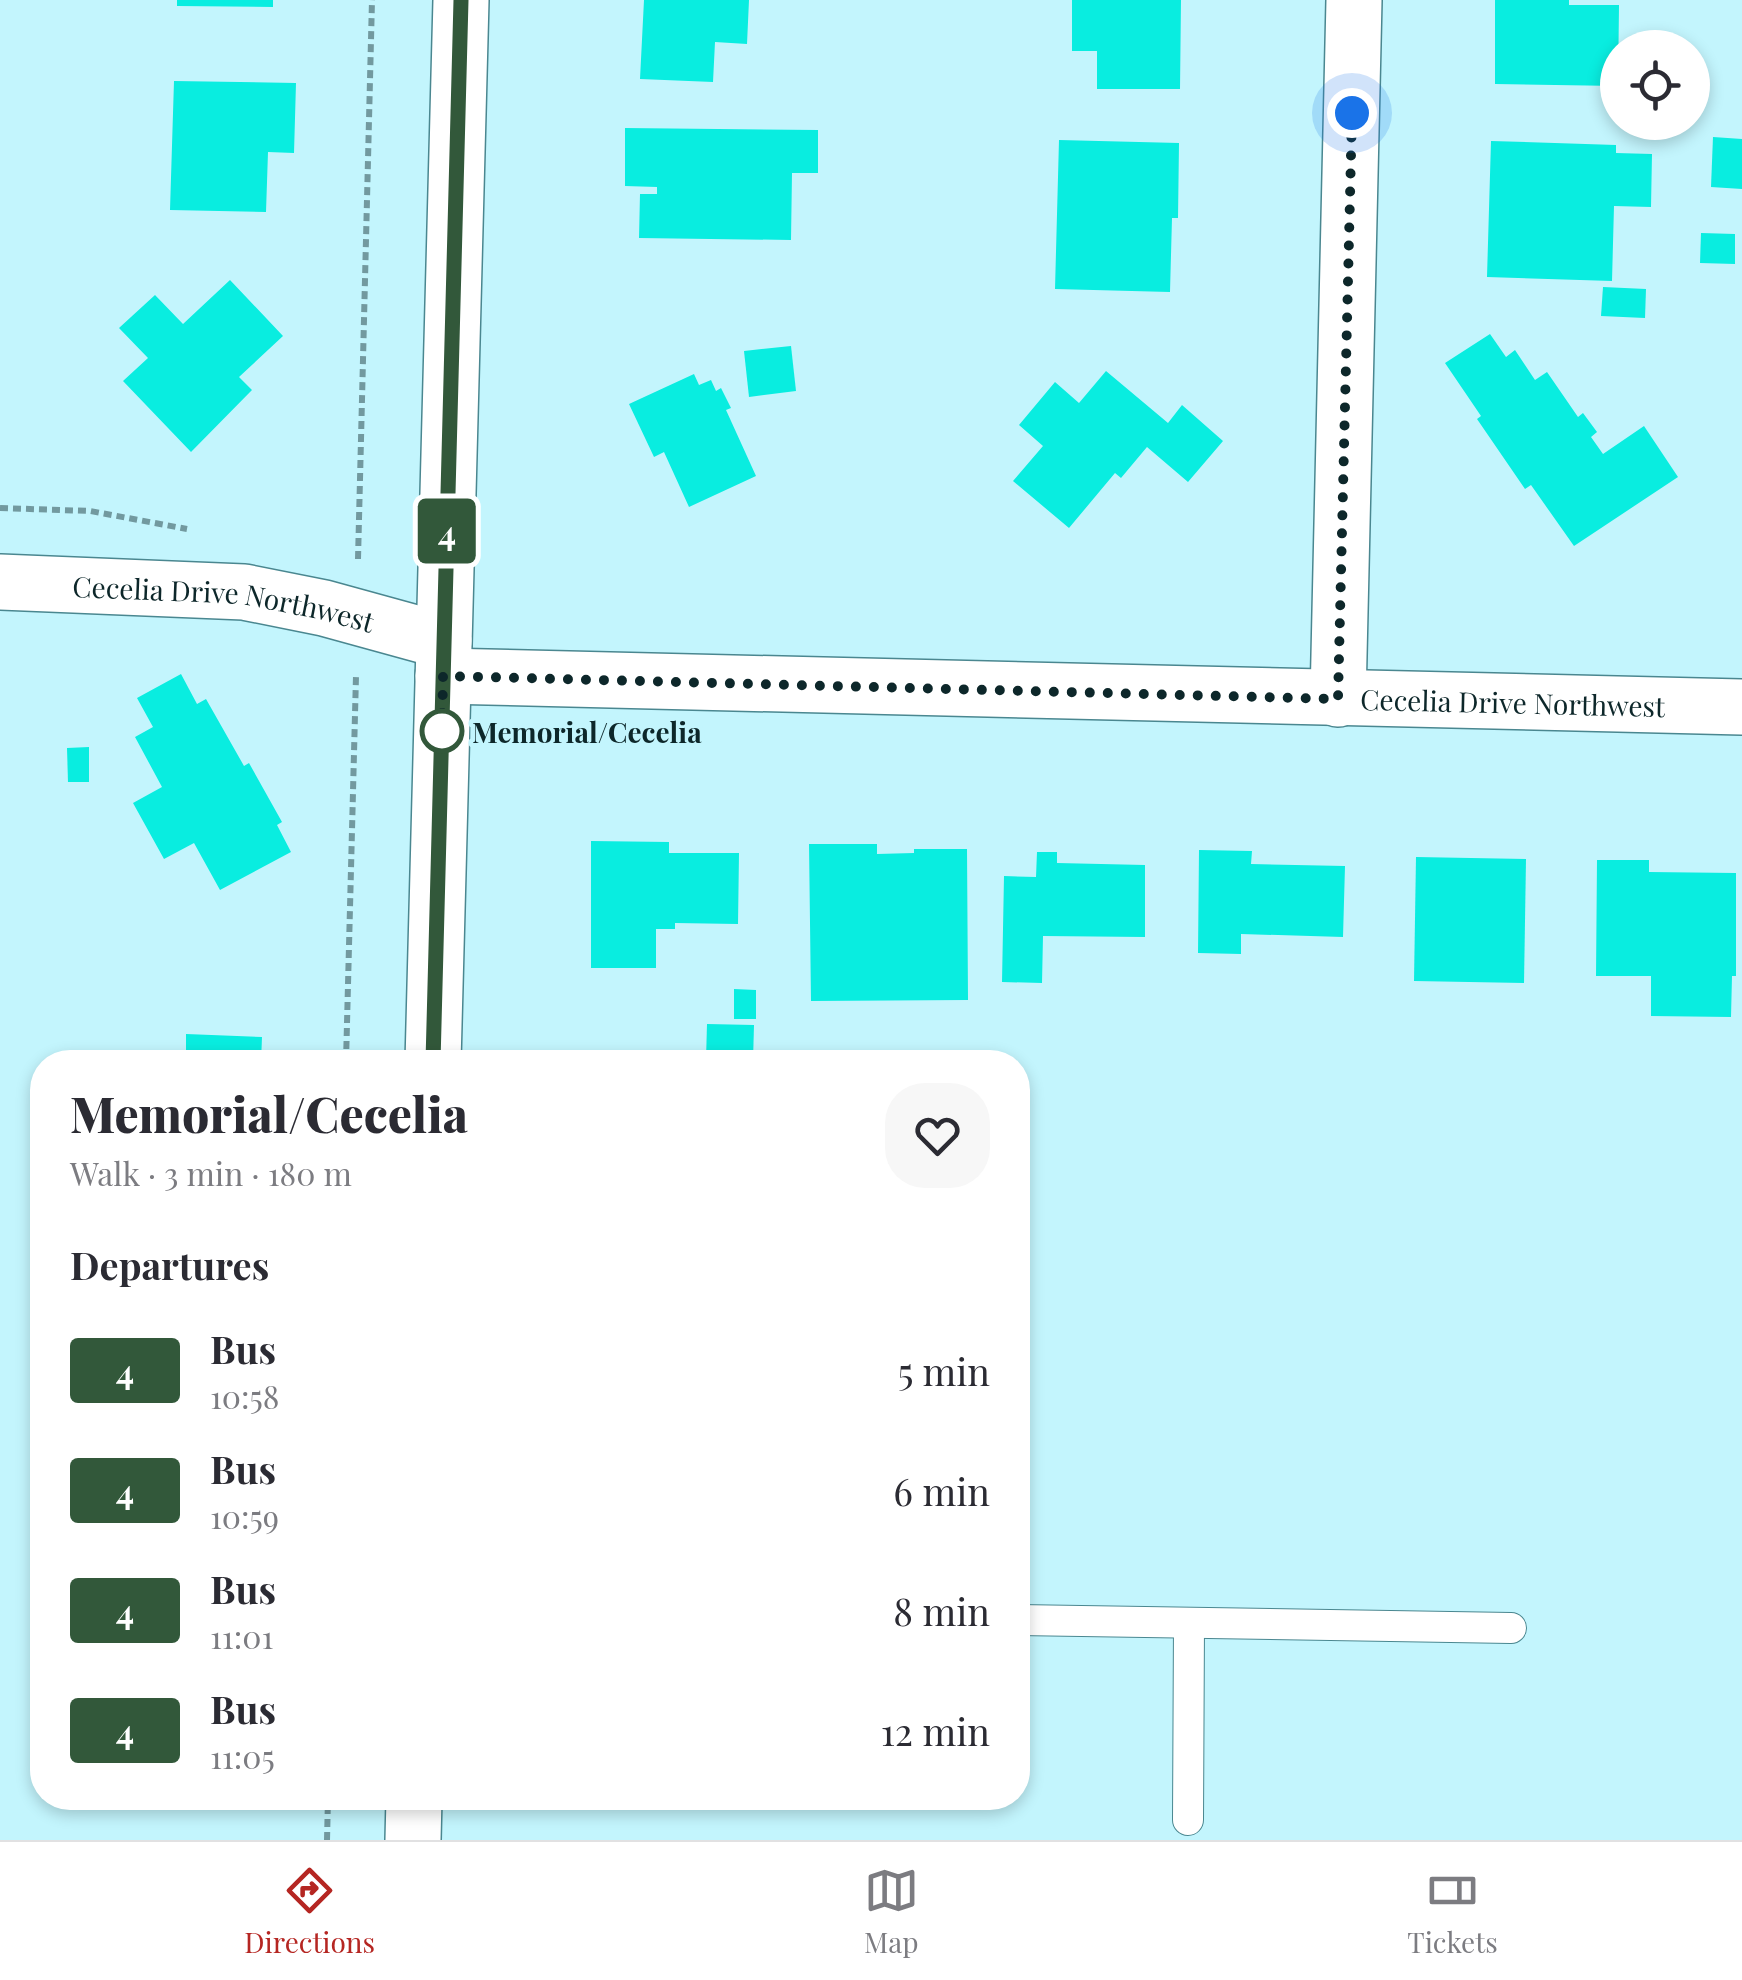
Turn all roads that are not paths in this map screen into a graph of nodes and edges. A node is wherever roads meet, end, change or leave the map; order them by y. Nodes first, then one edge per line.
1 (461, 0) edge
2 (1354, 0) edge
3 (0, 582) edge
4 (444, 659) junction
5 (1338, 699) junction
6 (1742, 707) edge
7 (433, 1050) edge
8 (1030, 1620) edge
9 (1189, 1624) junction
10 (1512, 1628) dead end
11 (414, 1810) edge
12 (1188, 1820) dead end
13 (413, 1840) edge

1 - 4 street
2 - 5 street
3 - 4 street, Cecelia Drive Northwest
4 - 5 street, Cecelia Drive Northwest
4 - 7 street
5 - 6 street, Cecelia Drive Northwest
8 - 9 lane
9 - 10 lane
9 - 12 lane
11 - 13 street

